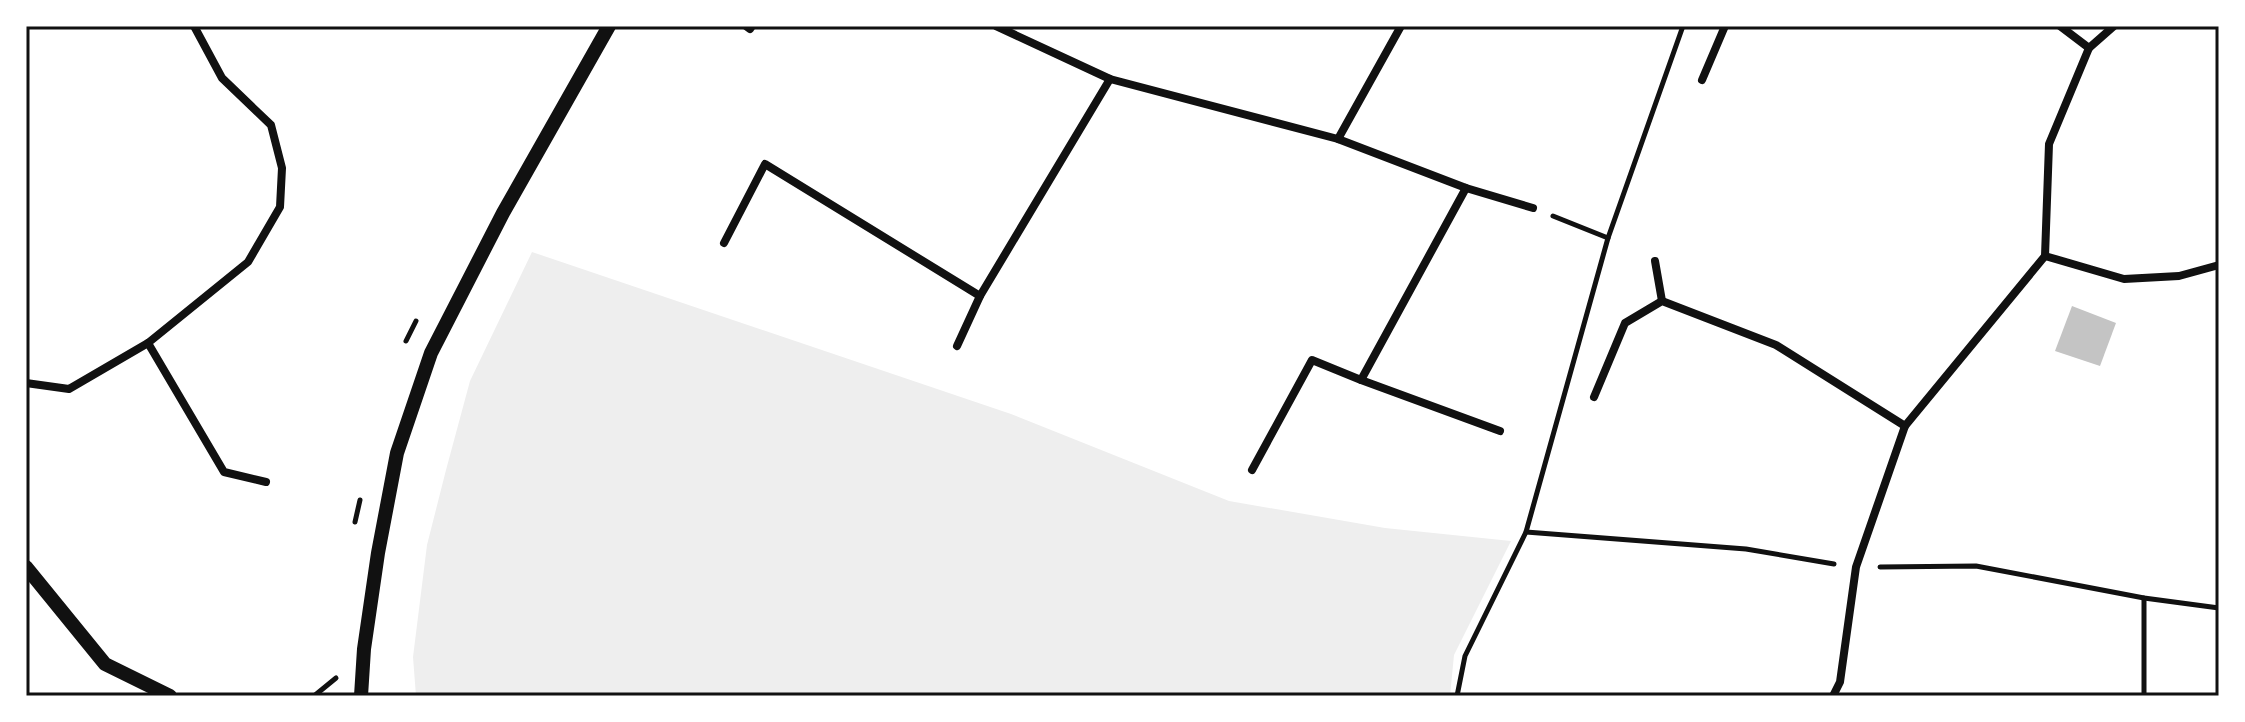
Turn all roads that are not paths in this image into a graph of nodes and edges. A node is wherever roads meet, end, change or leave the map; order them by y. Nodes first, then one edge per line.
1 (194, 26) edge
2 (609, 26) edge
3 (996, 26) edge
4 (1401, 26) edge
5 (1725, 26) edge
6 (2060, 26) edge
7 (2114, 26) edge
8 (2089, 48) junction
9 (1110, 79) junction
10 (1702, 80) dead end
11 (1338, 139) junction
12 (1466, 188) junction
13 (1533, 208) road end
14 (724, 243) dead end
15 (2045, 256) junction
16 (1655, 261) dead end
17 (2219, 265) edge
18 (980, 296) junction
19 (1662, 301) junction
20 (148, 343) junction
21 (957, 346) dead end
22 (1361, 380) junction
23 (26, 383) edge
24 (1594, 397) dead end
25 (1905, 426) junction
26 (1500, 431) dead end
27 (1252, 470) dead end
28 (266, 482) dead end
29 (26, 567) edge
30 (170, 696) edge
31 (361, 696) edge
32 (1833, 696) edge

1 - 20 street
2 - 31 street
3 - 9 street
4 - 11 street
5 - 10 street
6 - 8 street
7 - 8 street
8 - 15 street
9 - 11 street
9 - 18 street
11 - 12 street
12 - 13 street
12 - 22 street
14 - 18 street
15 - 17 street
15 - 25 street
16 - 19 street
18 - 21 street
19 - 24 street
19 - 25 street
20 - 23 street
20 - 28 street
22 - 26 street
22 - 27 street
25 - 32 street
29 - 30 street

